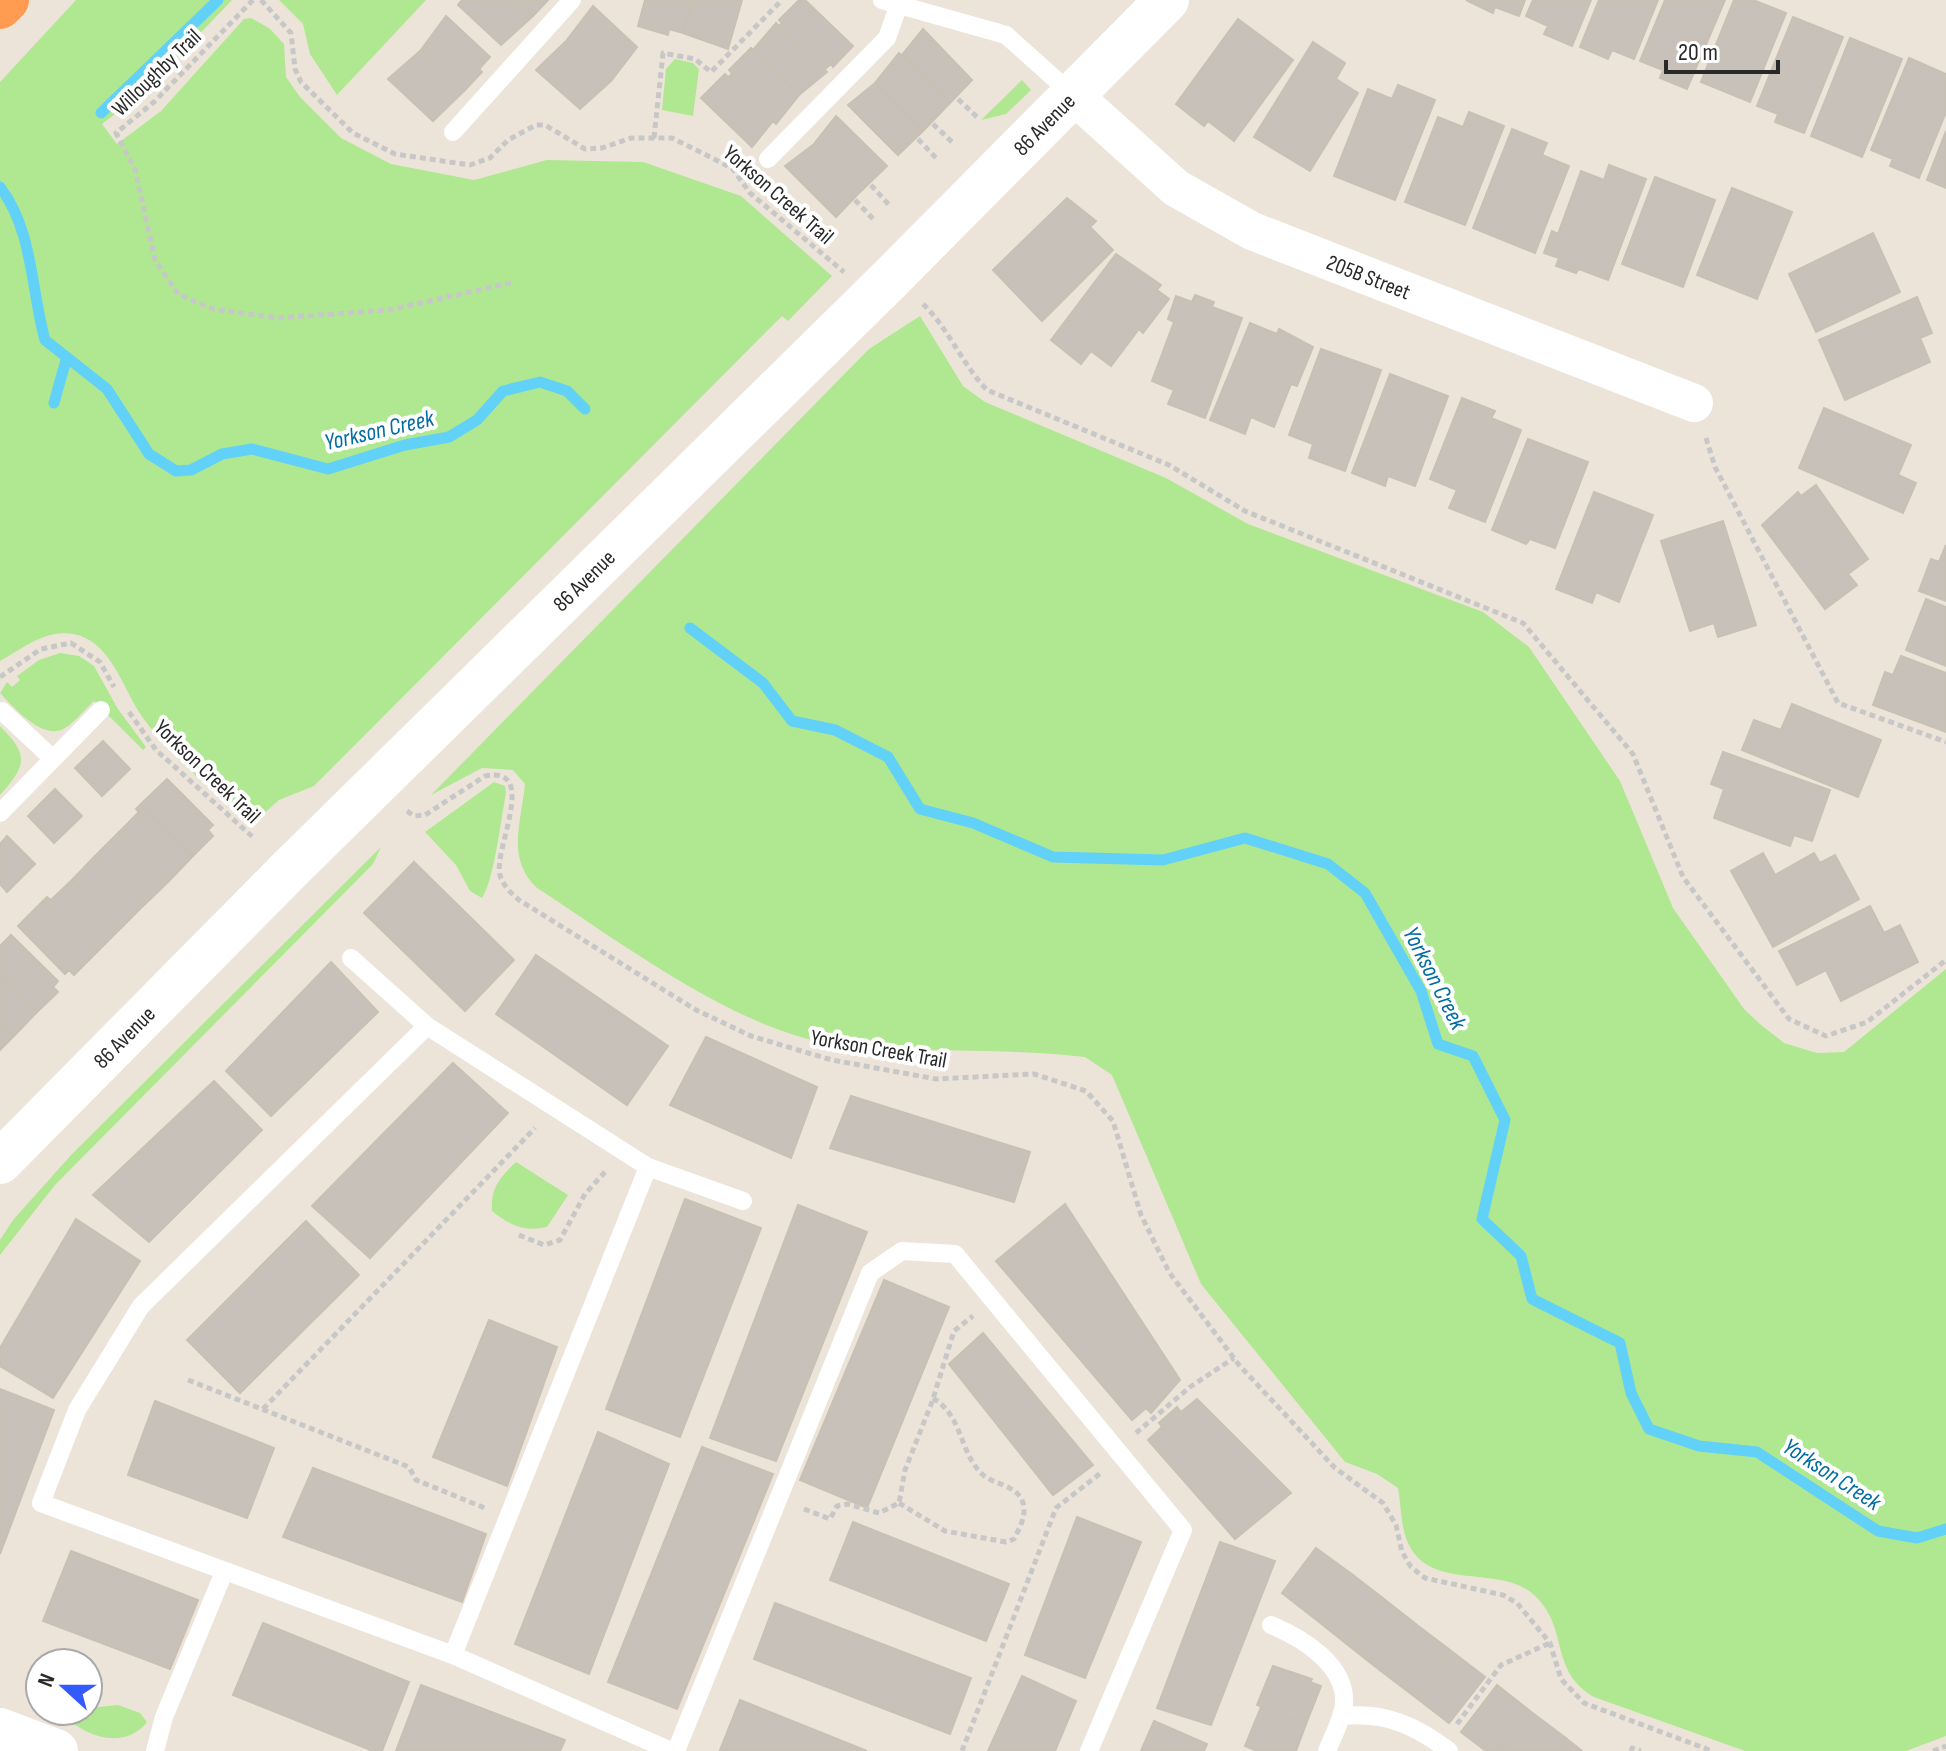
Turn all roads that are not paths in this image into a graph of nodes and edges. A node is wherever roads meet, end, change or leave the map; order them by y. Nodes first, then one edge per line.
1 (7, 0) edge
2 (572, 0) edge
3 (1167, 0) edge
4 (891, 2) edge
5 (0, 7) edge
6 (1074, 96) junction
7 (453, 132) dead end
8 (768, 159) dead end
9 (1694, 403) road end
10 (101, 710) dead end
11 (2, 711) dead end
12 (53, 759) junction
13 (0, 813) edge
14 (351, 958) dead end
15 (427, 1026) junction
16 (0, 1162) edge
17 (648, 1167) junction
18 (743, 1201) dead end
19 (224, 1572) junction
20 (1271, 1625) dead end
21 (453, 1655) junction
22 (1342, 1716) junction
23 (0, 1730) edge
24 (1450, 1742) edge
25 (56, 1751) edge
26 (155, 1751) edge
27 (673, 1751) edge
28 (1089, 1751) edge
29 (1327, 1751) edge

1 - 5 highway
2 - 7 lane
3 - 6 street, 86 Avenue
4 - 6 lane
4 - 8 lane
6 - 9 street, 205B Street
6 - 16 street, 86 Avenue
10 - 12 lane
11 - 12 lane
12 - 13 lane
14 - 15 lane
15 - 17 lane
15 - 19 lane
17 - 18 lane
17 - 21 lane
19 - 21 lane
19 - 26 lane
20 - 22 lane
21 - 27 lane
22 - 24 lane
22 - 29 lane
23 - 25 street
27 - 28 lane

